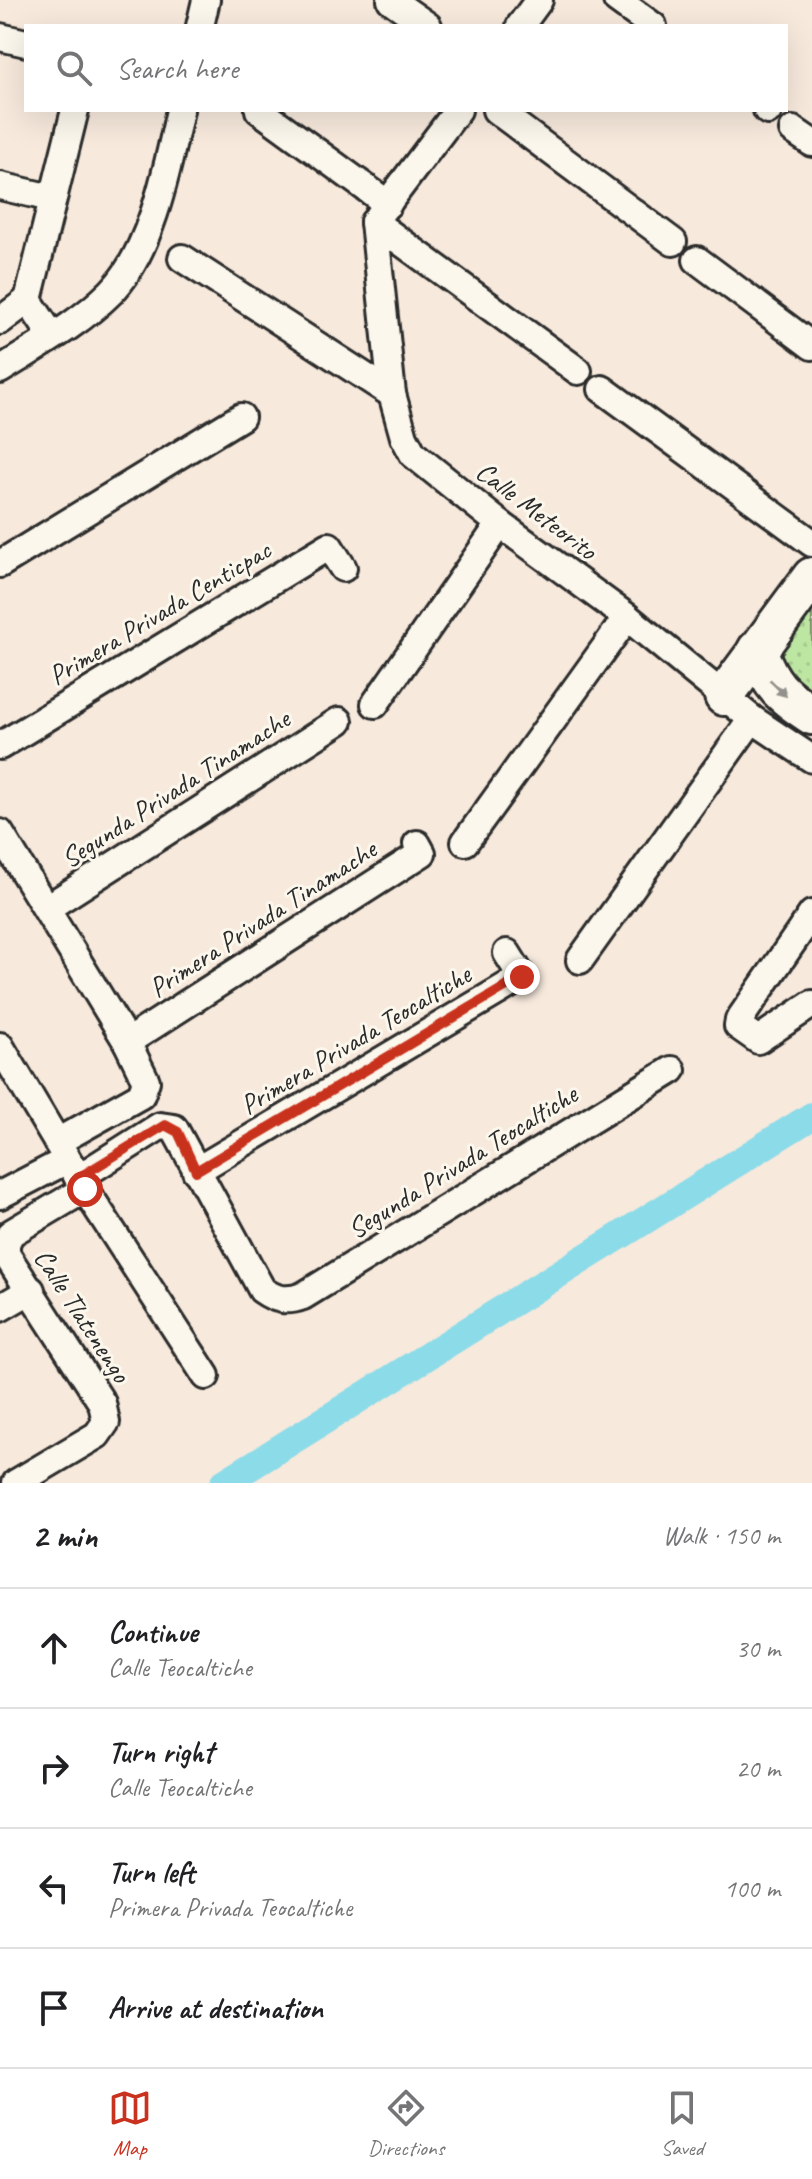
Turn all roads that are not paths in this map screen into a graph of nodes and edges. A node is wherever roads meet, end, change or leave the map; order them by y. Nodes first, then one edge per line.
1 (206, 0) edge
2 (391, 0) edge
3 (539, 0) edge
4 (617, 0) edge
5 (200, 24) edge
6 (425, 24) edge
7 (521, 24) edge
8 (650, 24) edge
9 (0, 37) edge
10 (24, 43) edge
11 (74, 112) edge
12 (180, 112) edge
13 (261, 112) edge
14 (457, 112) edge
15 (499, 112) edge
16 (0, 186) edge
17 (51, 198) junction
18 (381, 213) junction
19 (673, 242) dead end
20 (182, 258) dead end
21 (697, 260) dead end
22 (28, 300) junction
23 (0, 321) edge
24 (52, 336) junction
25 (812, 346) edge
26 (0, 370) edge
27 (578, 371) dead end
28 (602, 389) dead end
29 (392, 394) junction
30 (241, 417) dead end
31 (500, 524) junction
32 (812, 543) edge
33 (0, 564) edge
34 (343, 568) dead end
35 (812, 577) edge
36 (627, 617) junction
37 (757, 650) junction
38 (375, 704) dead end
39 (738, 707) junction
40 (812, 715) edge
41 (339, 721) dead end
42 (0, 746) edge
43 (812, 759) edge
44 (0, 833) edge
45 (465, 842) dead end
46 (417, 844) dead end
47 (47, 908) junction
48 (812, 914) edge
49 (507, 953) dead end
50 (580, 960) dead end
51 (812, 1004) edge
52 (127, 1042) junction
53 (0, 1046) edge
54 (672, 1070) dead end
55 (72, 1167) junction
56 (196, 1171) junction
57 (0, 1195) edge
58 (31, 1290) junction
59 (0, 1308) edge
60 (206, 1376) dead end
61 (16, 1483) edge

1 - 5 street
2 - 6 street
3 - 7 street
4 - 8 street
9 - 10 street
11 - 17 street
12 - 24 street
13 - 18 street
14 - 18 street
15 - 19 street
16 - 17 street
17 - 22 street
18 - 27 street
18 - 29 street, Calle Meteorito
20 - 29 street
21 - 25 street
22 - 23 street
22 - 24 street
24 - 26 street
28 - 32 street
29 - 31 street, Calle Meteorito
30 - 33 street
31 - 36 street, Calle Meteorito
31 - 38 street
34 - 42 street, Primera Privada Centicpac
35 - 37 street
36 - 39 street, Calle Meteorito
36 - 45 street
37 - 39 street
37 -> 40 street
39 - 43 street, Calle Meteorito
39 - 50 street
41 - 47 street, Segunda Privada Tinamache
44 - 47 street
46 - 52 street, Primera Privada Tinamache
47 - 52 street
48 - 51 street
49 - 56 street, Primera Privada Teocaltiche
52 - 55 street
53 - 55 street
54 - 56 street, Segunda Privada Teocaltiche
55 - 56 street
55 - 57 street
55 - 58 street, Calle Tlatenengo
55 - 60 street
58 - 59 street
58 - 61 street, Calle Tlatenengo

